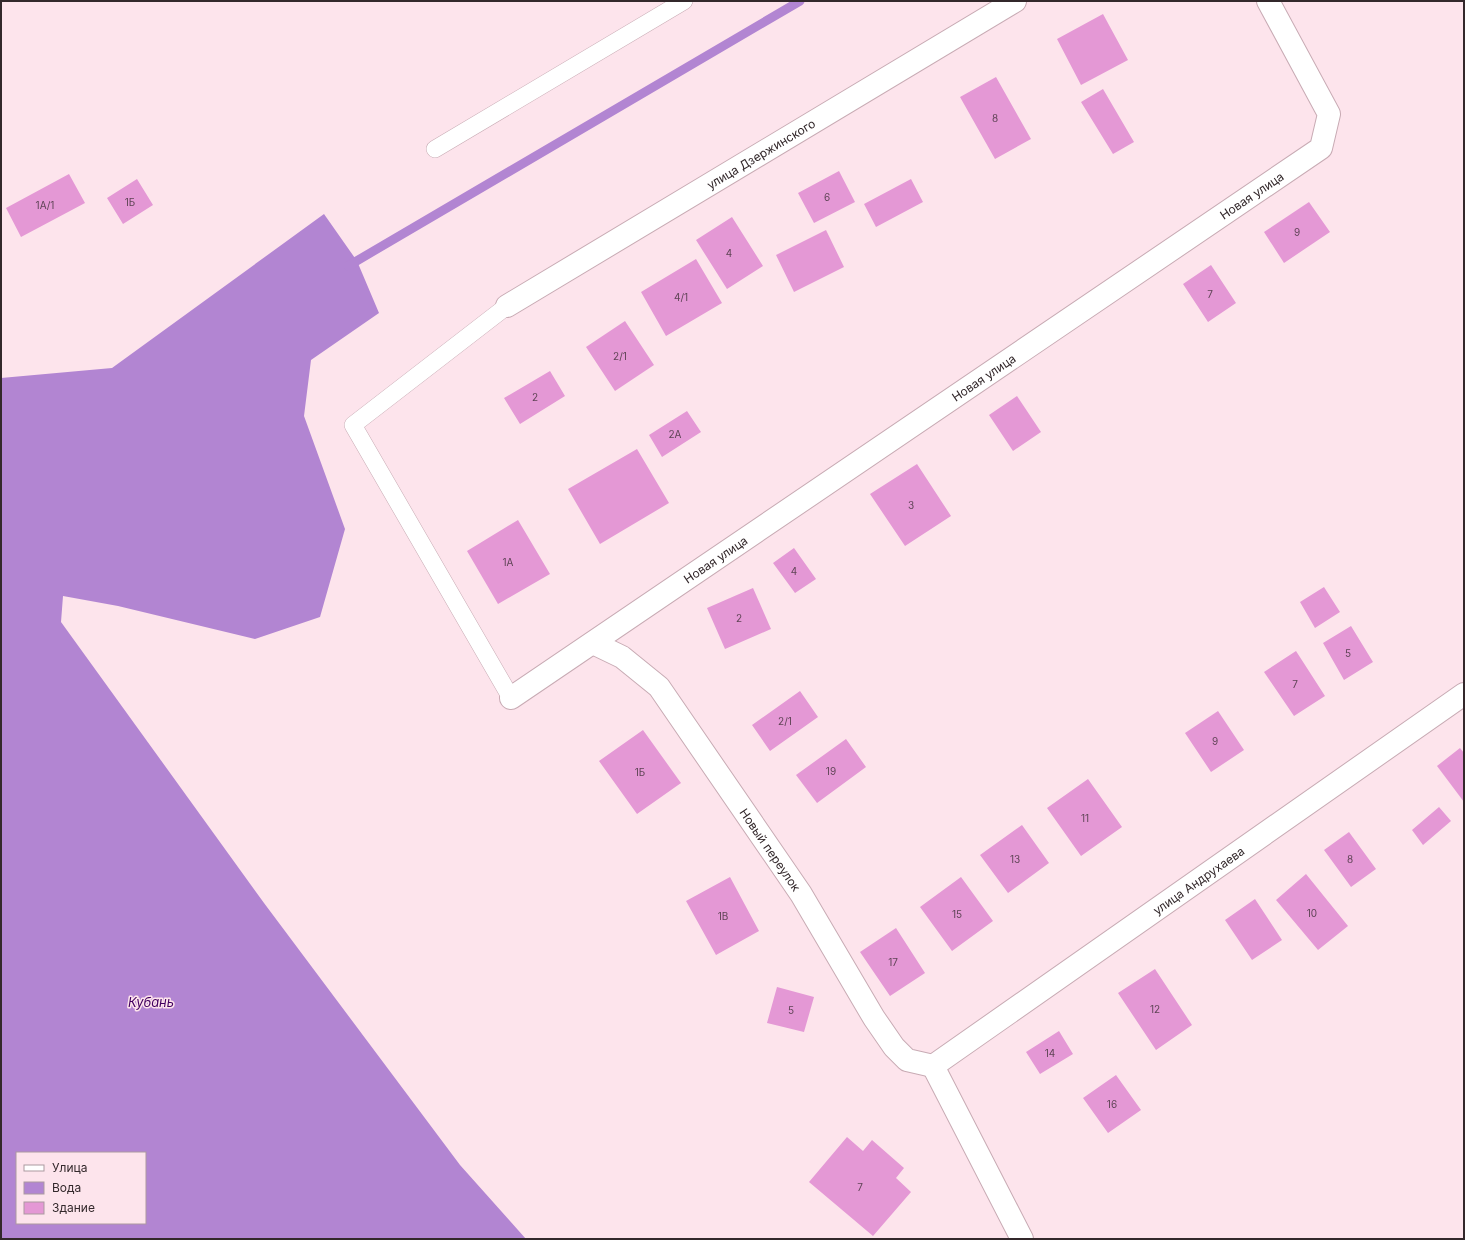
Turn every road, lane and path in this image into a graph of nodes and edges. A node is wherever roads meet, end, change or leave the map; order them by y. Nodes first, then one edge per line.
1 (684, 1) edge
2 (1015, 1) edge
3 (1268, 1) edge
4 (435, 149) dead end
5 (506, 306) joint
6 (593, 643) junction
7 (1464, 694) edge
8 (511, 698) joint
9 (933, 1066) junction
10 (1022, 1239) edge

1 - 4 lane
2 - 5 street, улица Дзержинского
3 - 6 street, Новая улица
5 - 8 lane
6 - 8 street, Новая улица
6 - 9 street, Новый переулок
7 - 9 street, улица Андрухаева
9 - 10 street

